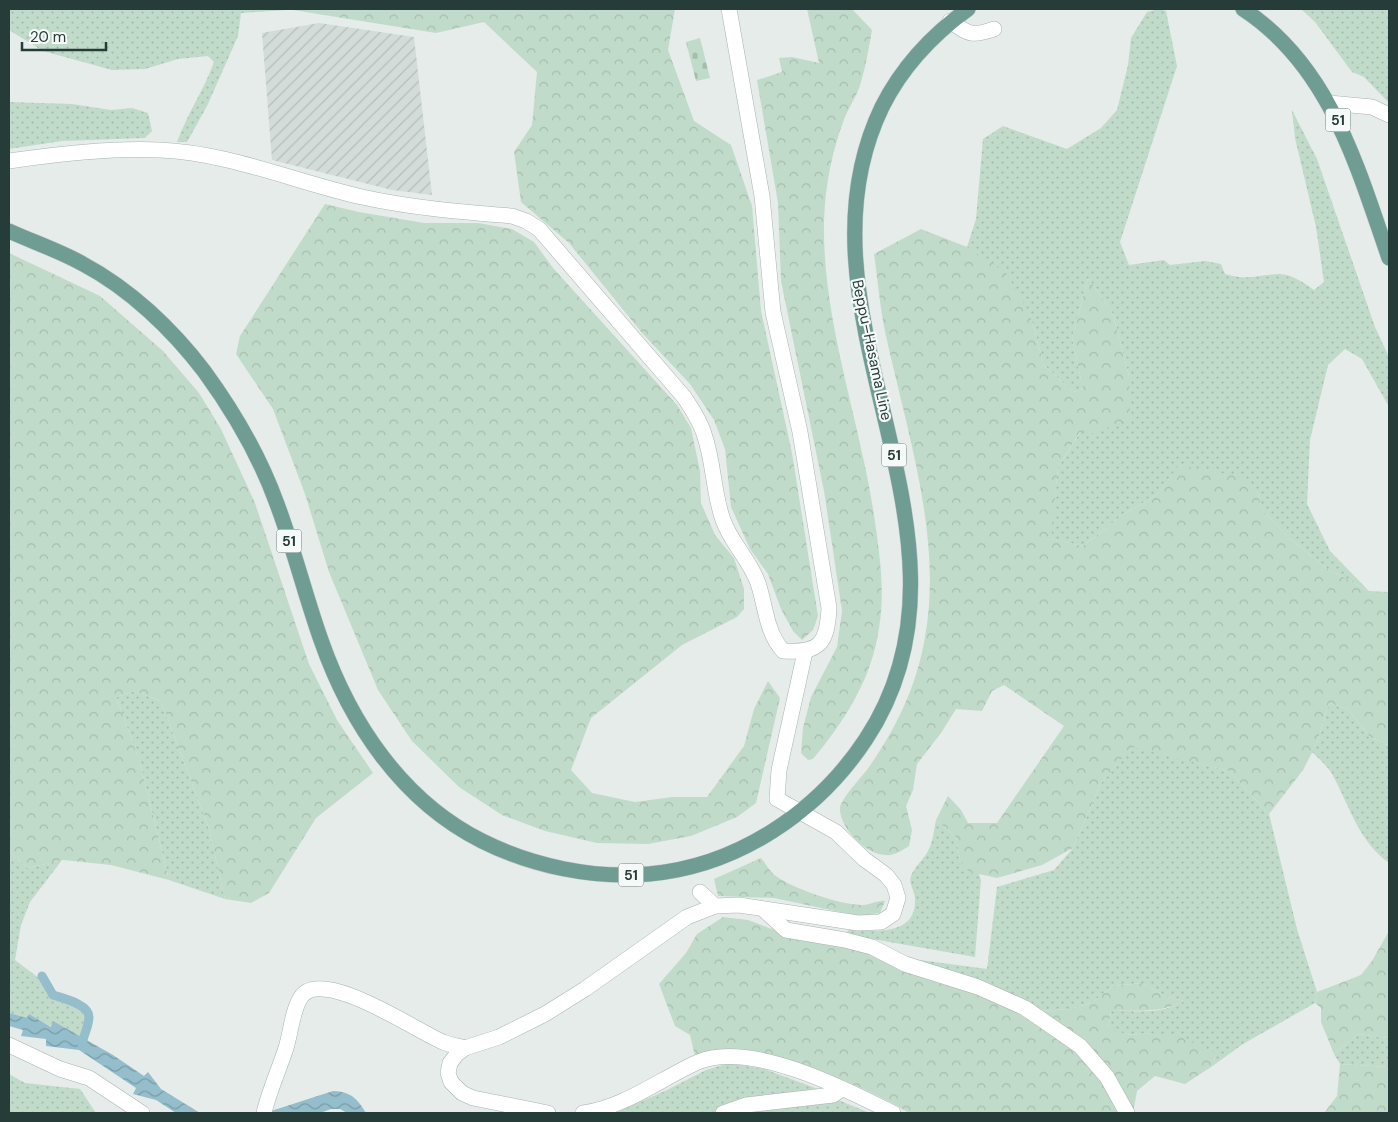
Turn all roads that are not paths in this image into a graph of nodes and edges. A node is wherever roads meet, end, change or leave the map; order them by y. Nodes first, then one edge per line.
1 (729, 9) edge
2 (968, 9) edge
3 (1244, 9) edge
4 (950, 21) junction
5 (994, 29) dead end
6 (1329, 103) junction
7 (1389, 115) edge
8 (9, 161) edge
9 (9, 231) edge
10 (1389, 258) edge
11 (805, 652) junction
12 (800, 813) junction
13 (700, 892) dead end
14 (715, 906) junction
15 (763, 910) junction
16 (9, 1045) edge
17 (465, 1048) junction
18 (842, 1089) junction
19 (264, 1112) edge
20 (142, 1113) edge
21 (548, 1113) edge
22 (583, 1113) edge
23 (723, 1113) edge
24 (893, 1113) edge
25 (1127, 1113) edge

1 - 11 street
2 - 4 main road, Beppu–Hasama Line / 51
3 - 6 main road, 51
4 - 5 street
4 - 12 main road, Beppu–Hasama Line / 51
6 - 7 street
6 - 10 main road, 51
8 - 11 street
9 - 12 main road, Beppu–Hasama Line / 51
11 - 12 street
12 - 15 street
13 - 14 street
14 - 15 street
14 - 17 street
15 - 25 street
16 - 20 street
17 - 19 street
17 - 21 street
18 - 22 street
18 - 23 street
18 - 24 street

